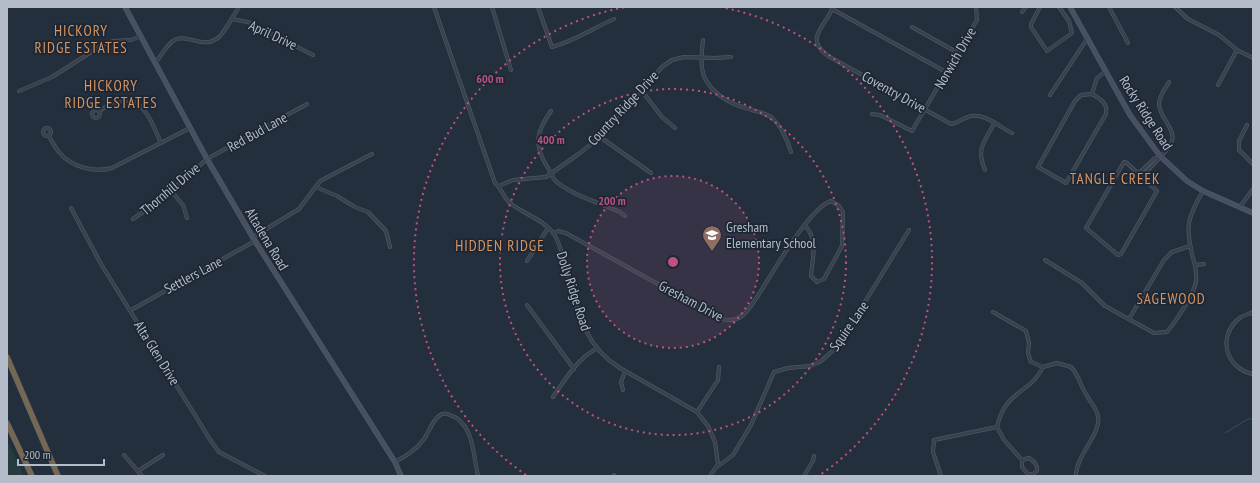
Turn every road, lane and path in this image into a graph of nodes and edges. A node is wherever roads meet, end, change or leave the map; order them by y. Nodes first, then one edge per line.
1 (125, 7) edge
2 (239, 7) edge
3 (434, 7) edge
4 (492, 7) edge
5 (538, 7) edge
6 (976, 7) edge
7 (1026, 7) edge
8 (1040, 7) edge
9 (1059, 7) edge
10 (1070, 7) edge
11 (1109, 7) edge
12 (1175, 7) edge
13 (833, 8) edge
14 (1022, 12) dead end
15 (231, 19) junction
16 (614, 19) dead end
17 (912, 27) dead end
18 (141, 36) junction
19 (1087, 39) junction
20 (703, 40) dead end
21 (1128, 44) dead end
22 (1237, 50) junction
23 (958, 53) junction
24 (313, 55) dead end
25 (731, 57) dead end
26 (702, 58) junction
27 (1253, 58) edge
28 (156, 63) junction
29 (511, 70) dead end
30 (1106, 71) junction
31 (946, 72) junction
32 (1169, 82) dead end
33 (1218, 85) dead end
34 (19, 91) dead end
35 (642, 92) junction
36 (1092, 94) junction
37 (1050, 95) dead end
38 (307, 104) dead end
39 (926, 110) junction
40 (99, 111) dead end
41 (551, 111) dead end
42 (872, 114) dead end
43 (994, 124) junction
44 (1246, 125) dead end
45 (190, 128) junction
46 (675, 128) dead end
47 (1012, 133) dead end
48 (49, 136) dead end
49 (600, 137) junction
50 (161, 143) junction
51 (791, 152) dead end
52 (372, 154) dead end
53 (1159, 157) junction
54 (207, 159) junction
55 (1253, 164) edge
56 (1150, 165) junction
57 (985, 170) dead end
58 (651, 172) dead end
59 (1139, 173) junction
60 (551, 174) junction
61 (1142, 176) junction
62 (316, 186) junction
63 (499, 186) junction
64 (1253, 189) edge
65 (1203, 191) junction
66 (171, 192) junction
67 (71, 208) dead end
68 (1239, 208) junction
69 (1253, 213) edge
70 (626, 216) dead end
71 (187, 218) dead end
72 (133, 219) dead end
73 (805, 226) junction
74 (548, 228) junction
75 (909, 230) dead end
76 (553, 233) junction
77 (254, 239) junction
78 (1190, 246) junction
79 (390, 247) dead end
80 (1045, 260) dead end
81 (526, 261) dead end
82 (1204, 264) dead end
83 (1196, 265) junction
84 (527, 305) dead end
85 (130, 310) junction
86 (993, 312) dead end
87 (1253, 312) edge
88 (1129, 320) junction
89 (596, 349) junction
90 (7, 357) edge
91 (719, 367) dead end
92 (1043, 367) junction
93 (574, 369) junction
94 (625, 372) junction
95 (1253, 374) edge
96 (622, 390) dead end
97 (553, 397) dead end
98 (697, 412) junction
99 (7, 423) edge
100 (997, 426) junction
101 (124, 455) dead end
102 (163, 455) dead end
103 (814, 456) dead end
104 (1022, 460) junction
105 (395, 462) junction
106 (715, 468) junction
107 (138, 471) junction
108 (32, 476) edge
109 (58, 476) edge
110 (142, 476) edge
111 (265, 476) edge
112 (401, 476) edge
113 (478, 476) edge
114 (710, 476) edge
115 (804, 476) edge
116 (941, 476) edge
117 (1076, 476) edge

1 - 18 street, Altadena Road
2 - 15 street
3 - 63 street, Dolly Ridge Road
4 - 29 street
5 - 16 street
6 - 23 street, Norwich Drive
7 - 14 street
8 - 9 street
10 - 19 street, Rocky Ridge Road
11 - 21 street
12 - 22 street
13 - 31 street
13 - 39 street, Coventry Drive
15 - 24 street, April Drive
15 - 28 street
17 - 23 street
18 - 28 street, Altadena Road
18 - 34 street
19 - 30 street, Rocky Ridge Road
19 - 37 street
20 - 26 street
22 - 27 street
22 - 33 street
23 - 31 street, Norwich Drive
25 - 26 street, Country Ridge Drive
26 - 35 street, Country Ridge Drive
26 - 51 street
28 - 45 street, Altadena Road
30 - 36 street
30 - 53 street, Rocky Ridge Road
31 - 39 street, Norwich Drive
32 - 53 street
35 - 46 street
35 - 49 street, Country Ridge Drive
36 - 36 street
38 - 54 street, Red Bud Lane
39 - 42 street, Norwich Drive
39 - 43 street, Coventry Drive
40 - 50 street
41 - 60 street
43 - 47 street, Coventry Drive
43 - 57 street
44 - 55 street
45 - 50 street
45 - 54 street, Altadena Road
48 - 50 street
49 - 58 street
49 - 60 street, Country Ridge Drive
52 - 62 street, Settlers Lane
53 - 56 street
53 - 65 street, Rocky Ridge Road
54 - 66 street, Thornhill Drive
54 - 77 street, Altadena Road
56 - 59 street
56 - 61 street
59 - 61 street
59 - 61 street
60 - 63 street, Country Ridge Drive
60 - 70 street
62 - 77 street, Settlers Lane
62 - 79 street
63 - 74 street, Dolly Ridge Road
64 - 68 street
65 - 68 street, Rocky Ridge Road
65 - 78 street
66 - 71 street
66 - 72 street, Thornhill Drive
67 - 85 street, Alta Glen Drive
68 - 69 street, Rocky Ridge Road
73 - 73 street, Gresham Drive
73 - 76 street, Gresham Drive
74 - 76 street, Dolly Ridge Road
74 - 81 street
75 - 106 street, Squire Lane
76 - 89 street, Dolly Ridge Road
77 - 85 street, Settlers Lane
77 - 105 street, Altadena Road
78 - 83 street
78 - 88 street
80 - 88 street
82 - 83 street
83 - 88 street
84 - 93 street
85 - 111 street, Alta Glen Drive
86 - 92 street
87 - 95 street
89 - 93 street
89 - 94 street, Dolly Ridge Road
90 - 109 highway
91 - 98 street
92 - 100 street
92 - 117 street
93 - 97 street
94 - 96 street
94 - 98 street, Dolly Ridge Road
98 - 106 street, Dolly Ridge Road
99 - 108 highway
100 - 104 street
100 - 116 street
101 - 107 street
102 - 107 street
103 - 115 street
104 - 104 street
105 - 112 street, Altadena Road
105 - 113 street
106 - 114 street, Dolly Ridge Road
107 - 110 street

